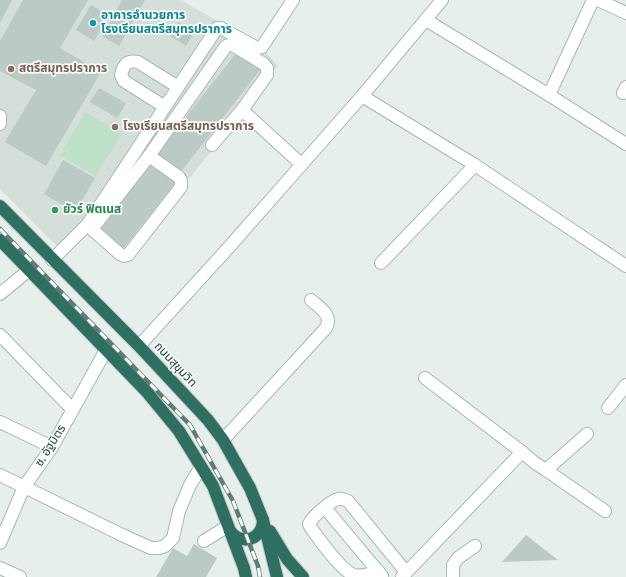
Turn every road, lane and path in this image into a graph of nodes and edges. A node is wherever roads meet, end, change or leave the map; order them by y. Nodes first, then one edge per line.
1 (293, 0) edge
2 (442, 0) edge
3 (593, 0) edge
4 (598, 0) edge
5 (615, 4) edge
6 (626, 13) edge
7 (426, 20) junction
8 (178, 87) junction
9 (549, 95) junction
10 (362, 96) junction
11 (165, 107) junction
12 (242, 110) junction
13 (0, 116) edge
14 (0, 124) edge
15 (626, 144) edge
16 (212, 146) dead end
17 (149, 156) junction
18 (301, 164) junction
19 (475, 165) junction
20 (0, 206) edge
21 (90, 227) junction
22 (0, 240) edge
23 (52, 260) junction
24 (381, 263) dead end
25 (626, 266) edge
26 (29, 270) junction
27 (0, 294) edge
28 (311, 300) dead end
29 (0, 335) edge
30 (139, 346) junction
31 (106, 350) junction
32 (425, 378) dead end
33 (626, 385) edge
34 (608, 408) dead end
35 (72, 409) junction
36 (0, 422) edge
37 (587, 434) dead end
38 (223, 440) junction
39 (52, 447) junction
40 (522, 452) junction
41 (201, 466) junction
42 (546, 470) junction
43 (0, 475) edge
44 (24, 487) junction
45 (325, 508) junction
46 (605, 511) dead end
47 (263, 520) junction
48 (228, 526) junction
49 (204, 541) dead end
50 (0, 544) edge
51 (475, 546) dead end
52 (0, 568) edge
53 (380, 574) edge
54 (404, 575) edge
55 (20, 577) edge
56 (246, 577) edge
57 (278, 577) edge
58 (303, 577) edge
59 (453, 577) edge

1 - 8 street
2 - 7 street
3 - 9 street
4 - 5 street
5 - 6 street
7 - 9 street
7 - 10 street
8 - 11 street
8 - 11 street
9 - 15 street
10 - 18 street
10 - 19 street
11 - 21 street
12 - 16 street
12 - 17 street
12 - 18 street
13 - 14 street
17 - 21 street
17 - 21 street
18 - 30 street
19 - 24 street
19 - 25 street
20 - 23 highway, ถนนสุขุมวิท
21 - 23 street
22 - 26 highway
23 - 30 highway, ถนนสุขุมวิท
26 - 27 street
26 - 31 highway
28 - 38 street
29 - 35 street
30 - 38 highway, ถนนสุขุมวิท
31 - 35 street, ซ. อัฐมิตร
31 - 41 highway
32 - 40 street
33 - 34 street
35 - 39 street, ซ. อัฐมิตร
36 - 39 street
37 - 42 street
38 - 47 highway, ถนนสุขุมวิท
39 - 44 street, ซ. อัฐมิตร
40 - 42 street
40 - 54 street
41 - 44 street
41 - 48 highway
42 - 46 street
43 - 44 street
44 - 50 street, ซ. อัฐมิตร
45 - 53 street
45 - 53 street
45 - 54 street
47 - 48 highway
47 - 57 highway, ถนนสุขุมวิท
47 - 58 highway
48 - 49 street
48 - 56 highway
51 - 59 street
52 - 55 street

